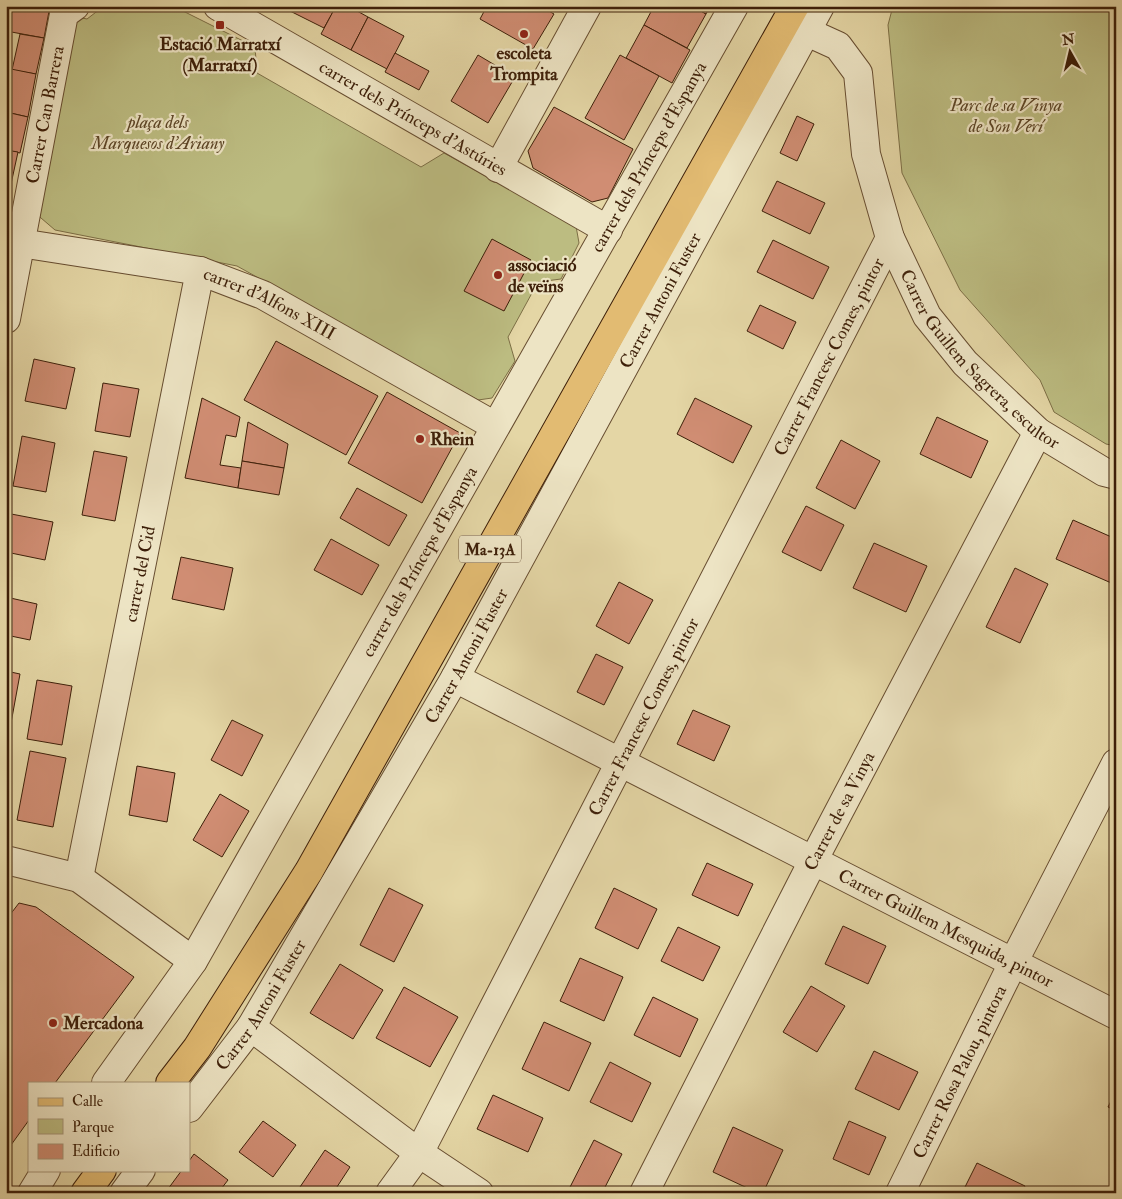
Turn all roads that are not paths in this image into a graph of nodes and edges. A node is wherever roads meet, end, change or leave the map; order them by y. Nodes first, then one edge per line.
1 (75, 6) edge
2 (218, 6) edge
3 (587, 6) edge
4 (734, 6) edge
5 (794, 6) edge
6 (820, 6) edge
7 (805, 31) junction
8 (498, 168) junction
9 (608, 230) junction
10 (890, 238) junction
11 (20, 243) junction
12 (200, 271) junction
13 (6, 319) edge
14 (495, 426) junction
15 (1038, 432) junction
16 (1116, 474) edge
17 (455, 678) junction
18 (619, 762) junction
19 (1116, 763) edge
20 (6, 860) edge
21 (813, 861) junction
22 (79, 878) junction
23 (193, 961) junction
24 (1013, 963) junction
25 (1116, 1015) edge
26 (250, 1027) junction
27 (107, 1082) edge
28 (171, 1082) edge
29 (190, 1107) edge
30 (419, 1153) junction
31 (45, 1172) edge
32 (100, 1172) edge
33 (140, 1172) edge
34 (32, 1193) edge
35 (84, 1193) edge
36 (124, 1193) edge
37 (390, 1193) edge
38 (479, 1193) edge
39 (644, 1193) edge
40 (900, 1193) edge

1 - 11 street, Carrer Can Barrera
2 - 8 street, carrer dels Prínceps d'Astúries
3 - 8 street
4 - 9 street, carrer dels Prínceps d'Espanya
5 - 28 main road, Ma-13A
6 - 7 street, Carrer Antoni Fuster
7 - 10 street, Carrer Guillem Sagrera, escultor
7 - 17 street, Carrer Antoni Fuster
8 - 9 street, carrer dels Prínceps d'Astúries
9 - 14 street, carrer dels Prínceps d'Espanya
10 - 15 street, Carrer Guillem Sagrera, escultor
10 - 18 street, Carrer Francesc Comes, pintor
11 - 12 street, carrer d'Alfons XIII
11 - 13 street, Carrer Can Barrera
12 - 14 street, carrer d'Alfons XIII
12 - 22 street, carrer del Cid
14 - 23 street, carrer dels Prínceps d'Espanya
15 - 16 street, Carrer Guillem Sagrera, escultor
15 - 21 street, Carrer de sa Vinya
17 - 18 street, Carrer Guillem Mesquida, pintor
17 - 26 street, Carrer Antoni Fuster
18 - 21 street, Carrer Guillem Mesquida, pintor
18 - 30 street, Carrer Francesc Comes, pintor
19 - 24 street, Carrer Rosa Palou, pintora
20 - 22 street
21 - 24 street, Carrer Guillem Mesquida, pintor
21 - 39 street, Carrer de sa Vinya
22 - 23 street
23 - 27 street, carrer dels Prínceps d'Espanya
24 - 25 street, Carrer Guillem Mesquida, pintor
24 - 40 street, Carrer Rosa Palou, pintora
26 - 29 street, Carrer Antoni Fuster
26 - 30 street
30 - 37 street, Carrer Francesc Comes, pintor
30 - 38 street
31 - 34 street
32 - 35 main road
33 - 36 street

